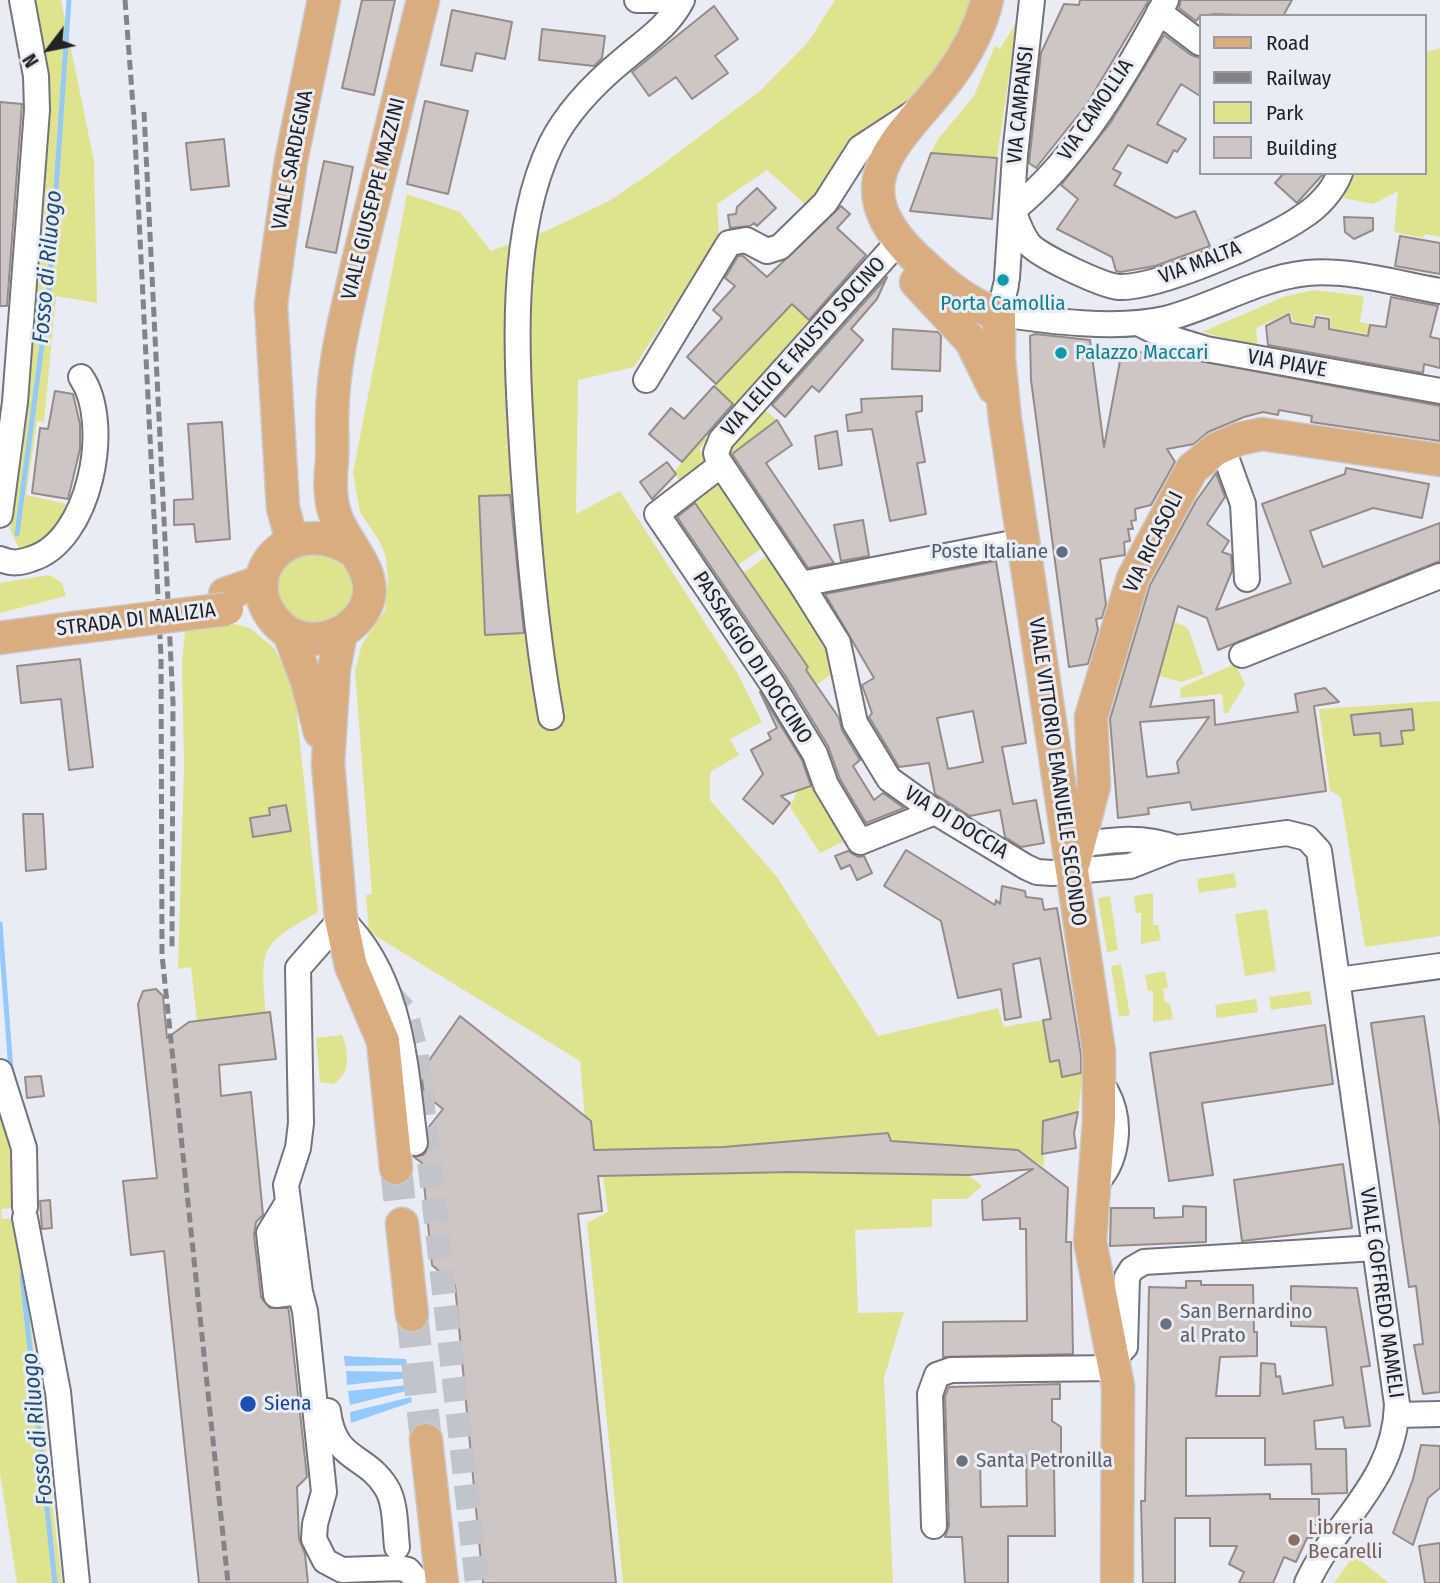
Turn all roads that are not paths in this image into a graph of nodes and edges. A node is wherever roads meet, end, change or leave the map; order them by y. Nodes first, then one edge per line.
1 (22, 0) edge
2 (324, 0) edge
3 (423, 0) edge
4 (637, 0) edge
5 (661, 0) edge
6 (682, 0) edge
7 (987, 0) edge
8 (1032, 0) edge
9 (1162, 6) edge
10 (1198, 41) edge
11 (925, 106) junction
12 (1339, 175) edge
13 (1013, 210) junction
14 (893, 247) junction
15 (1440, 291) edge
16 (1004, 292) junction
17 (1138, 323) junction
18 (81, 377) dead end
19 (646, 380) dead end
20 (1440, 391) edge
21 (332, 399) junction
22 (1005, 419) junction
23 (1222, 446) junction
24 (1440, 460) edge
25 (721, 465) junction
26 (0, 515) edge
27 (1023, 541) junction
28 (355, 552) junction
29 (283, 555) junction
30 (0, 559) edge
31 (1440, 576) edge
32 (1247, 579) dead end
33 (801, 584) junction
34 (226, 601) junction
35 (72, 620) junction
36 (0, 622) edge
37 (281, 625) junction
38 (341, 633) junction
39 (0, 638) edge
40 (1242, 655) dead end
41 (551, 717) dead end
42 (328, 763) junction
43 (934, 812) junction
44 (1176, 848) joint
45 (1073, 854) junction
46 (341, 919) junction
47 (1440, 966) edge
48 (1338, 980) junction
49 (0, 1072) edge
50 (1101, 1083) junction
51 (1098, 1140) junction
52 (405, 1156) tunnel mouth
53 (1093, 1187) junction
54 (289, 1213) junction
55 (402, 1224) tunnel mouth
56 (1090, 1230) junction
57 (1376, 1248) junction
58 (412, 1315) tunnel mouth
59 (1115, 1363) junction
60 (1440, 1414) edge
61 (1396, 1415) junction
62 (426, 1440) tunnel mouth
63 (934, 1526) dead end
64 (397, 1547) dead end
65 (78, 1583) edge
66 (419, 1583) edge
67 (442, 1583) edge
68 (1118, 1583) edge
69 (1307, 1583) edge

1 - 26 street
2 - 29 main road, VIALE SARDEGNA
3 - 21 main road, VIALE GIUSEPPE MAZZINI
4 - 5 street
6 - 41 street
7 - 11 main road
8 - 13 street, VIA CAMPANSI
9 - 10 street
9 - 13 street, VIA CAMOLLIA
11 - 14 main road
11 - 19 street
12 - 13 street, VIA MALTA
13 - 16 street, VIA CAMPANSI
14 - 16 main road
14 - 22 main road
14 - 25 street, VIA LELIO E FAUSTO SOCINO
15 - 17 street
16 - 17 street
16 - 22 main road, VIALE VITTORIO EMANUELE SECONDO
17 - 20 street, VIA PIAVE
18 - 30 street
21 - 28 main road, VIALE GIUSEPPE MAZZINI
21 - 29 main road, VIALE GIUSEPPE MAZZINI
22 - 27 main road, VIALE VITTORIO EMANUELE SECONDO
23 - 24 main road, VIA RICASOLI
23 - 32 street
23 - 45 main road, VIA RICASOLI
25 - 33 street, VIA LELIO E FAUSTO SOCINO
25 - 43 street, PASSAGGIO DI DOCCINO
27 - 33 street
27 - 45 main road, VIALE VITTORIO EMANUELE SECONDO
28 - 29 main road
28 - 38 main road, VIALE GIUSEPPE MAZZINI
29 - 34 main road, STRADA DI MALIZIA
29 - 37 main road, VIALE GIUSEPPE MAZZINI
31 - 40 street
33 - 43 street, VIA DI DOCCIA
34 - 35 main road, STRADA DI MALIZIA
34 - 37 main road, STRADA DI MALIZIA
35 - 36 main road, STRADA DI MALIZIA
35 - 39 main road, STRADA DI MALIZIA
37 - 38 main road
37 - 42 main road, VIALE GIUSEPPE MAZZINI
38 - 42 main road, VIALE GIUSEPPE MAZZINI
42 - 46 main road, VIALE GIUSEPPE MAZZINI
43 - 45 street, VIA DI DOCCIA
44 - 45 street, VIA DI DOCCIA
44 - 48 street, VIALE GOFFREDO MAMELI
45 - 50 main road, VIALE VITTORIO EMANUELE SECONDO
46 - 52 main road, VIALE GIUSEPPE MAZZINI
46 - 54 street
47 - 48 street
48 - 57 street, VIALE GOFFREDO MAMELI
49 - 65 street
50 - 51 main road, VIALE VITTORIO EMANUELE SECONDO
50 - 53 street
51 - 53 main road, VIALE VITTORIO EMANUELE SECONDO
51 - 56 street
53 - 56 main road, VIALE VITTORIO EMANUELE SECONDO
54 - 64 street
54 - 66 street
55 - 58 main road
56 - 59 main road, VIALE VITTORIO EMANUELE SECONDO
57 - 59 street
57 - 61 street, VIALE GOFFREDO MAMELI
59 - 63 street
59 - 68 main road, VIALE VITTORIO EMANUELE SECONDO
60 - 61 street
61 - 69 street, VIALE GOFFREDO MAMELI
62 - 67 main road

